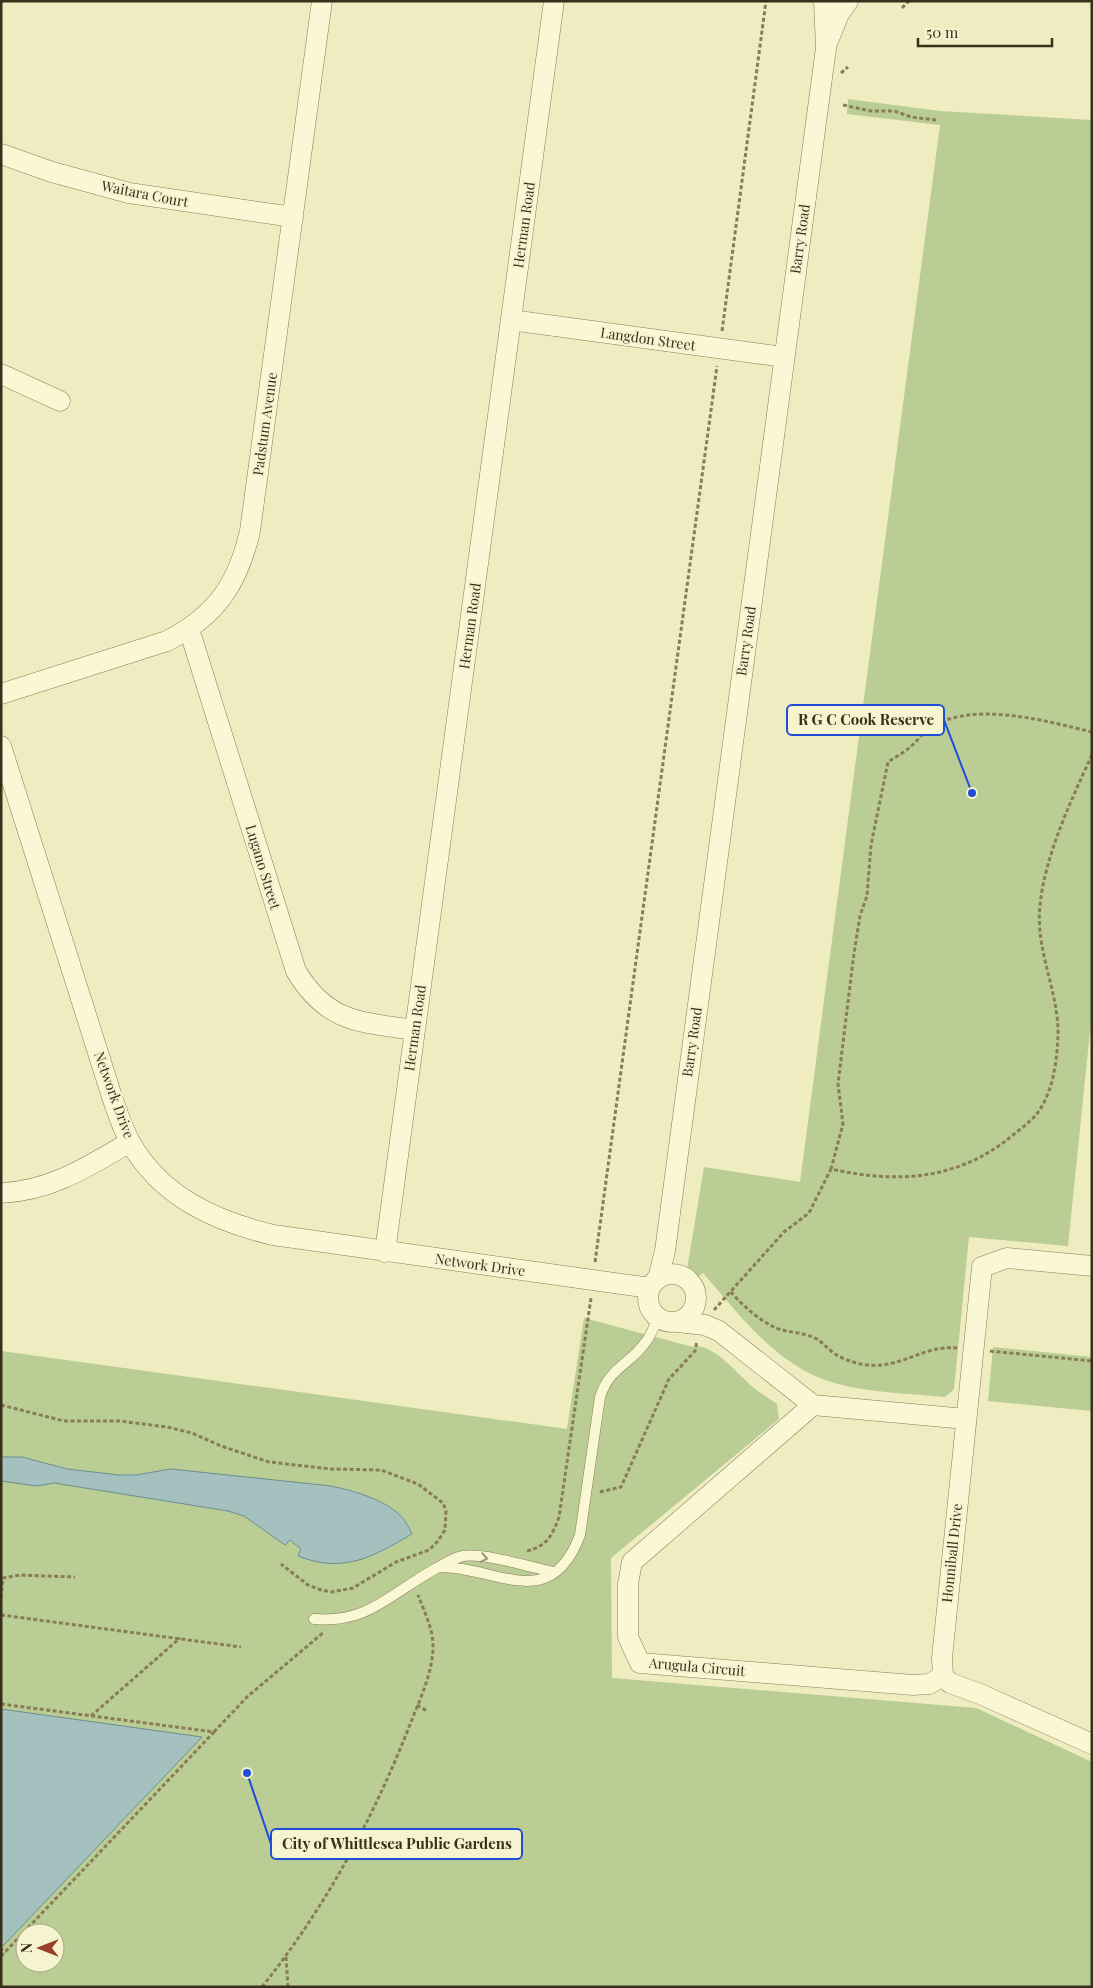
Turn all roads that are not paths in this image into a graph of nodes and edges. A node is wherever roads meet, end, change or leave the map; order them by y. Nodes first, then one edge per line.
1 (322, 1) edge
2 (554, 1) edge
3 (824, 1) edge
4 (848, 1) edge
5 (826, 48) junction
6 (1, 154) edge
7 (293, 217) junction
8 (511, 320) junction
9 (784, 357) junction
10 (1, 374) edge
11 (60, 401) dead end
12 (189, 630) junction
13 (1, 694) edge
14 (1, 746) edge
15 (415, 1030) junction
16 (130, 1142) junction
17 (1, 1193) edge
18 (667, 1234) junction
19 (385, 1252) junction
20 (1092, 1266) edge
21 (688, 1283) junction
22 (654, 1284) junction
23 (658, 1318) junction
24 (678, 1322) junction
25 (710, 1324) junction
26 (813, 1405) junction
27 (966, 1418) junction
28 (438, 1567) junction
29 (554, 1572) junction
30 (314, 1619) dead end
31 (944, 1676) junction
32 (1092, 1744) edge

1 - 7 street, Padstum Avenue
2 - 8 street, Herman Road
3 - 5 street, Barry Road
4 - 5 street, Barry Road
5 - 9 street, Barry Road
6 - 7 street, Waitara Court
7 - 12 street, Padstum Avenue
8 - 9 street, Langdon Street
8 - 15 street, Herman Road
9 - 18 street, Barry Road
10 - 11 street
12 - 13 street, Padstum Avenue
12 - 15 street, Lugano Street
14 - 16 street, Network Drive
15 - 19 street, Herman Road
16 - 17 street
16 - 19 street, Network Drive
18 - 21 street, Barry Road
18 - 22 street, Barry Road
19 - 22 street, Network Drive
20 - 27 street, Honniball Drive
21 - 22 street
21 - 24 street
21 - 25 street, Barry Road
22 - 23 street
23 - 24 street
23 - 29 lane
24 - 25 street
25 - 26 street
26 - 27 street
26 - 31 street, Arugula Circuit
27 - 31 street, Honniball Drive
28 -> 29 lane
28 - 29 lane
28 - 30 lane
31 - 32 street

